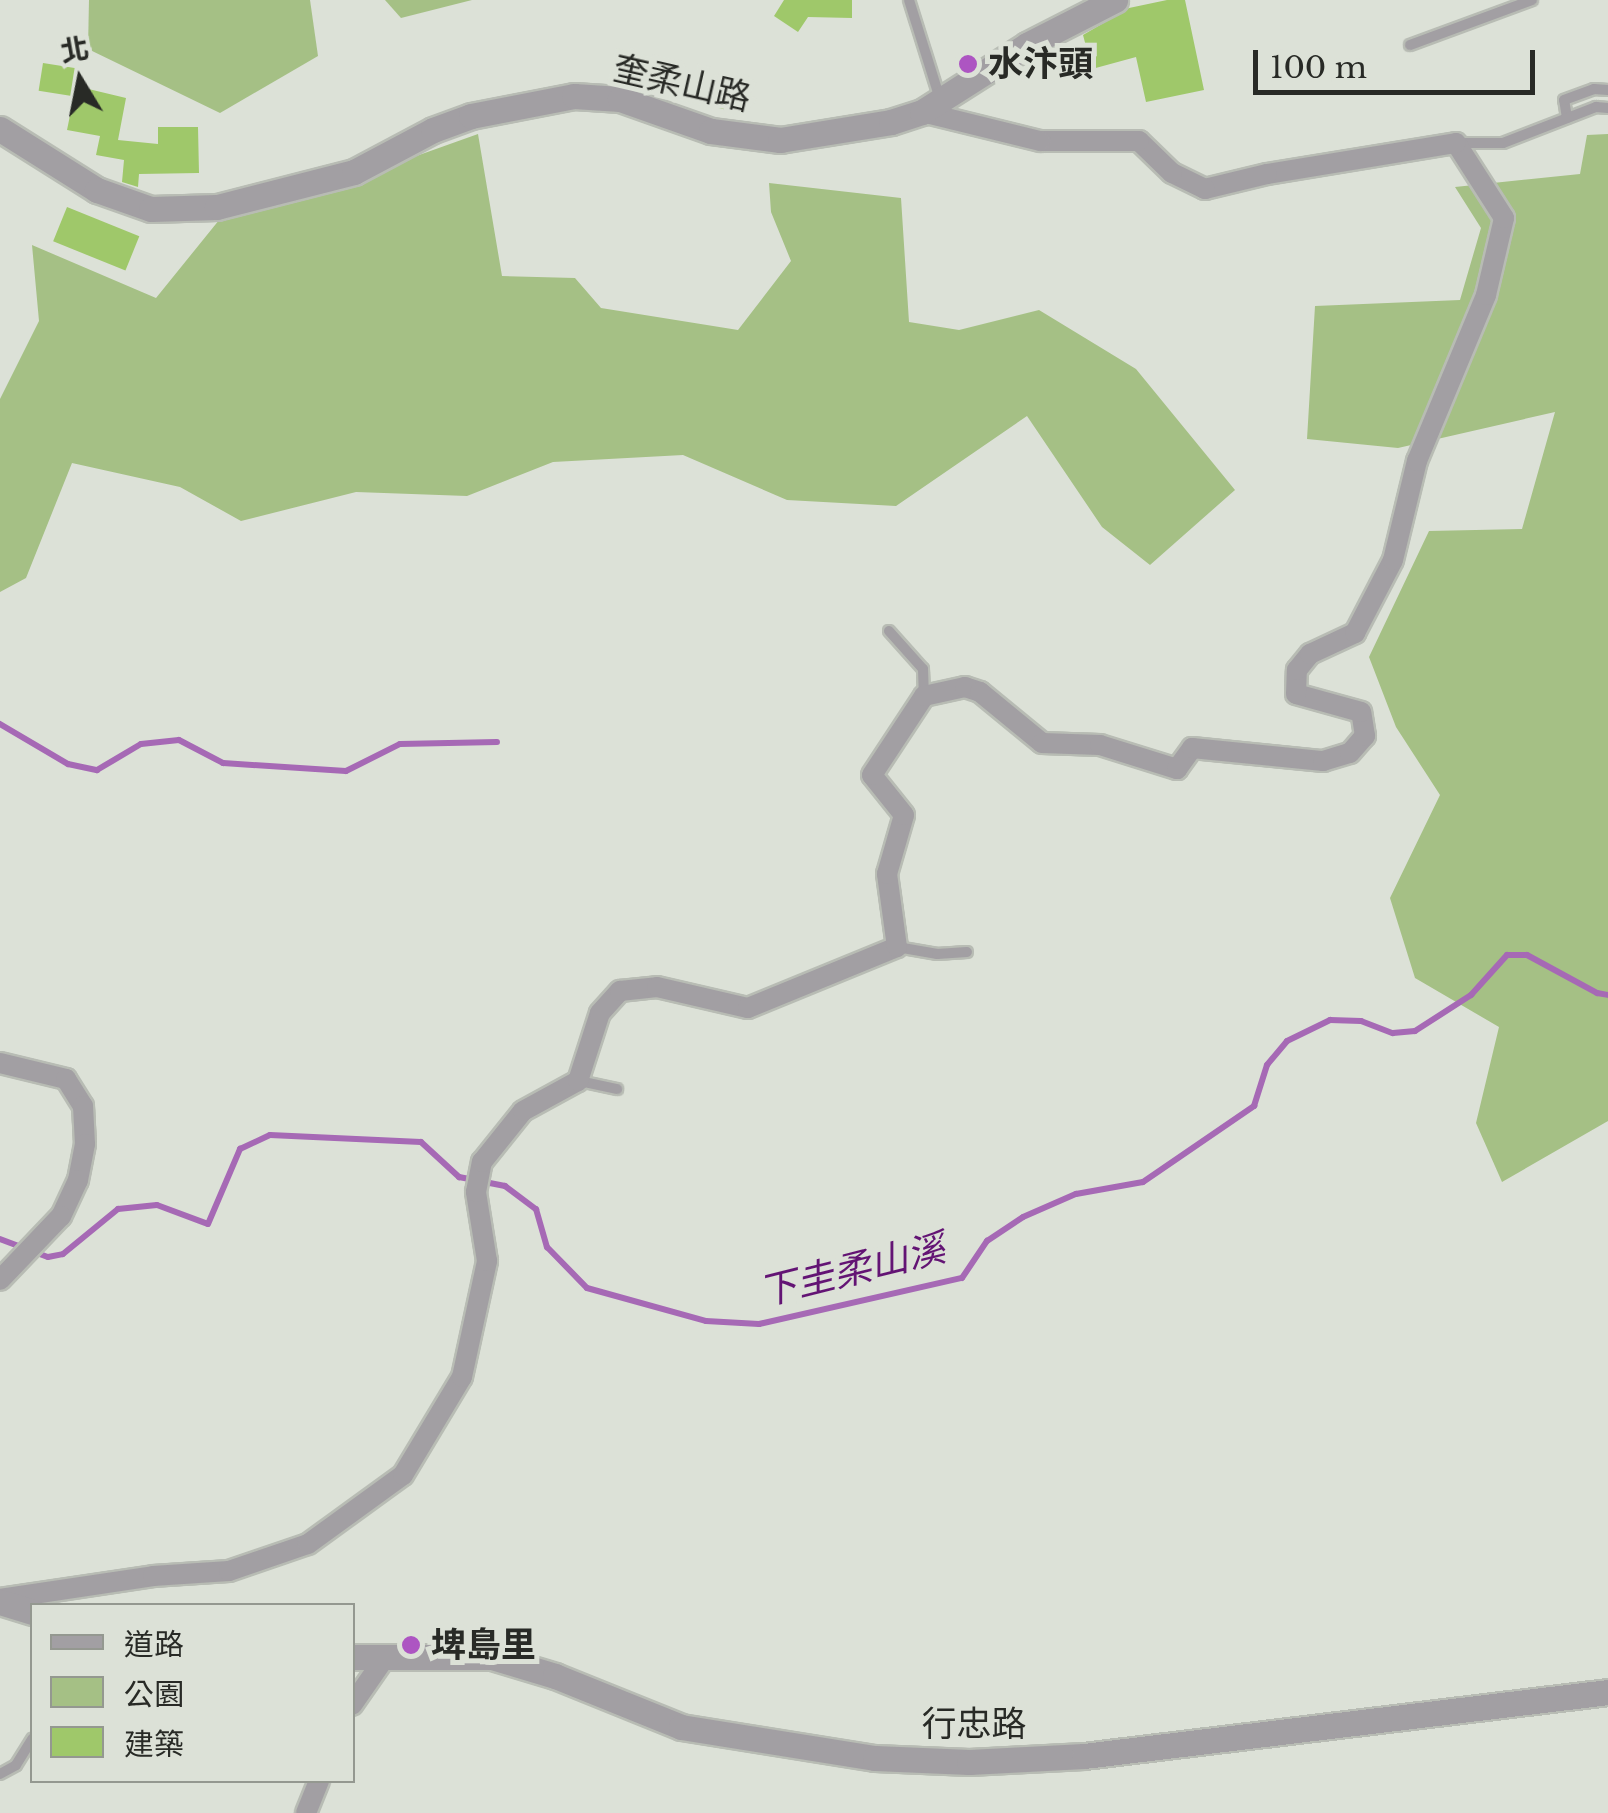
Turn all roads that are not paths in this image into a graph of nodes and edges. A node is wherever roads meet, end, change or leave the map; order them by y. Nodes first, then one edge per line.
1 (909, 0) edge
2 (1115, 0) edge
3 (1532, 0) edge
4 (1410, 46) dead end
5 (1608, 90) edge
6 (931, 106) junction
7 (1608, 108) edge
8 (1567, 118) junction
9 (0, 129) edge
10 (1456, 143) junction
11 (889, 631) dead end
12 (924, 696) junction
13 (898, 946) junction
14 (967, 952) dead end
15 (0, 1063) edge
16 (578, 1081) junction
17 (617, 1089) dead end
18 (0, 1280) edge
19 (0, 1600) edge
20 (30, 1611) edge
21 (355, 1657) edge
22 (384, 1659) junction
23 (1608, 1692) edge
24 (355, 1701) edge
25 (30, 1741) edge
26 (0, 1774) edge
27 (318, 1783) edge
28 (306, 1813) edge

1 - 6 lane
2 - 6 street, 奎柔山路
3 - 4 lane
5 - 8 lane
6 - 9 street, 奎柔山路
6 - 10 street
7 - 8 lane
8 - 10 lane
10 - 12 street
11 - 12 lane
12 - 13 street
13 - 14 lane
13 - 16 street
15 - 18 street
16 - 17 lane
16 - 19 street
19 - 20 street
21 - 22 street, 行忠路
22 - 23 street, 行忠路
22 - 24 street
25 - 26 lane
27 - 28 street

